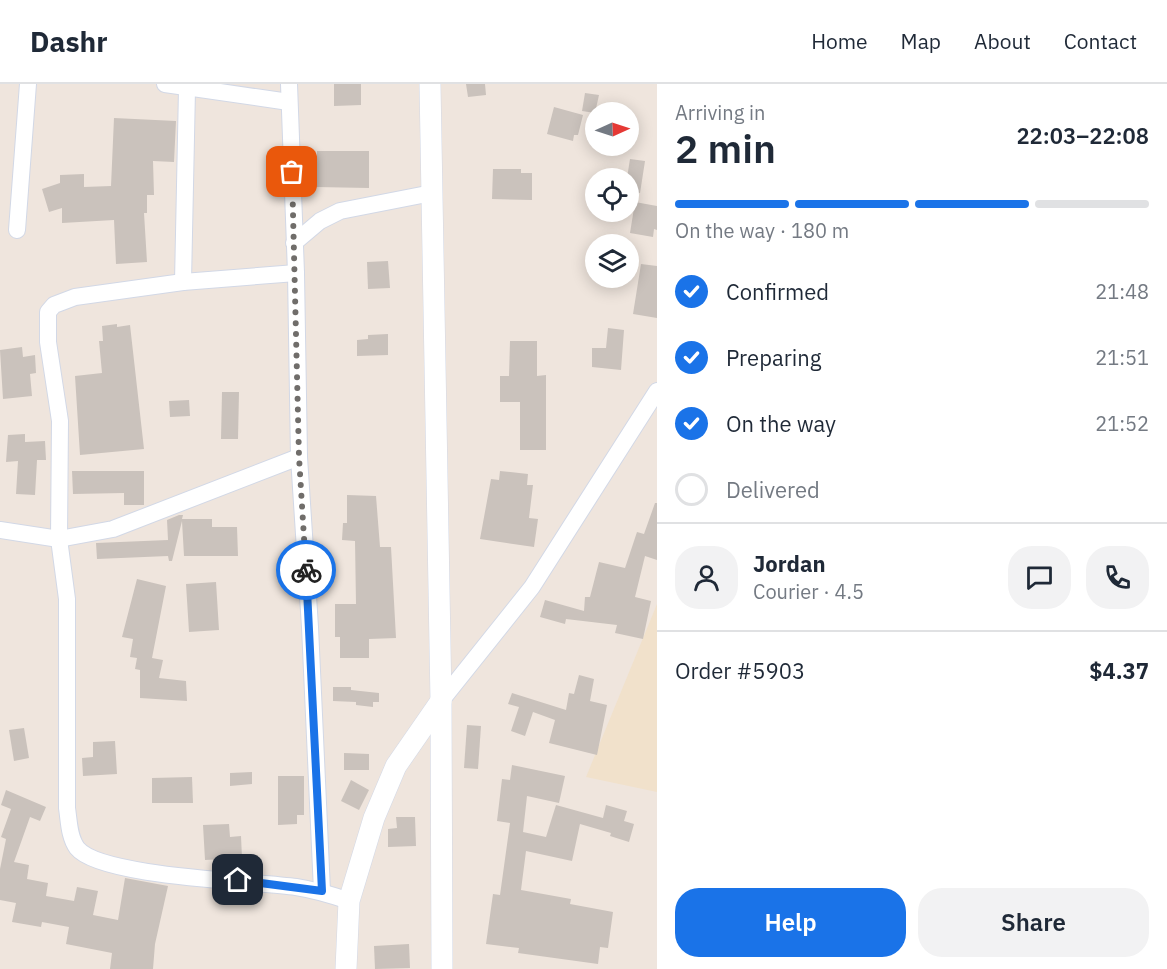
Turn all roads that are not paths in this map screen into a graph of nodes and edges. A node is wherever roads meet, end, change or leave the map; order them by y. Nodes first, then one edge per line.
1 (28, 84) edge
2 (165, 84) edge
3 (289, 84) edge
4 (430, 84) edge
5 (439, 84) edge
6 (187, 89) junction
7 (289, 102) junction
8 (432, 193) junction
9 (17, 230) dead end
10 (294, 243) junction
11 (296, 273) junction
12 (183, 282) junction
13 (434, 313) junction
14 (657, 391) edge
15 (299, 457) junction
16 (0, 530) edge
17 (59, 539) junction
18 (441, 701) junction
19 (322, 891) junction
20 (349, 901) junction
21 (346, 969) edge
22 (442, 969) edge

1 - 9 street
2 - 6 street
3 - 7 street
4 - 8 street
5 - 13 street
6 - 7 street
6 - 12 street
7 - 10 street
8 - 10 street
8 - 13 street
10 - 11 street
11 - 12 street
11 - 15 street
12 - 17 street
13 - 18 street
14 - 18 street
15 - 17 street
15 - 19 street
16 - 17 street
17 - 19 street
18 - 20 street
18 - 22 street
19 - 20 street
20 - 21 street

